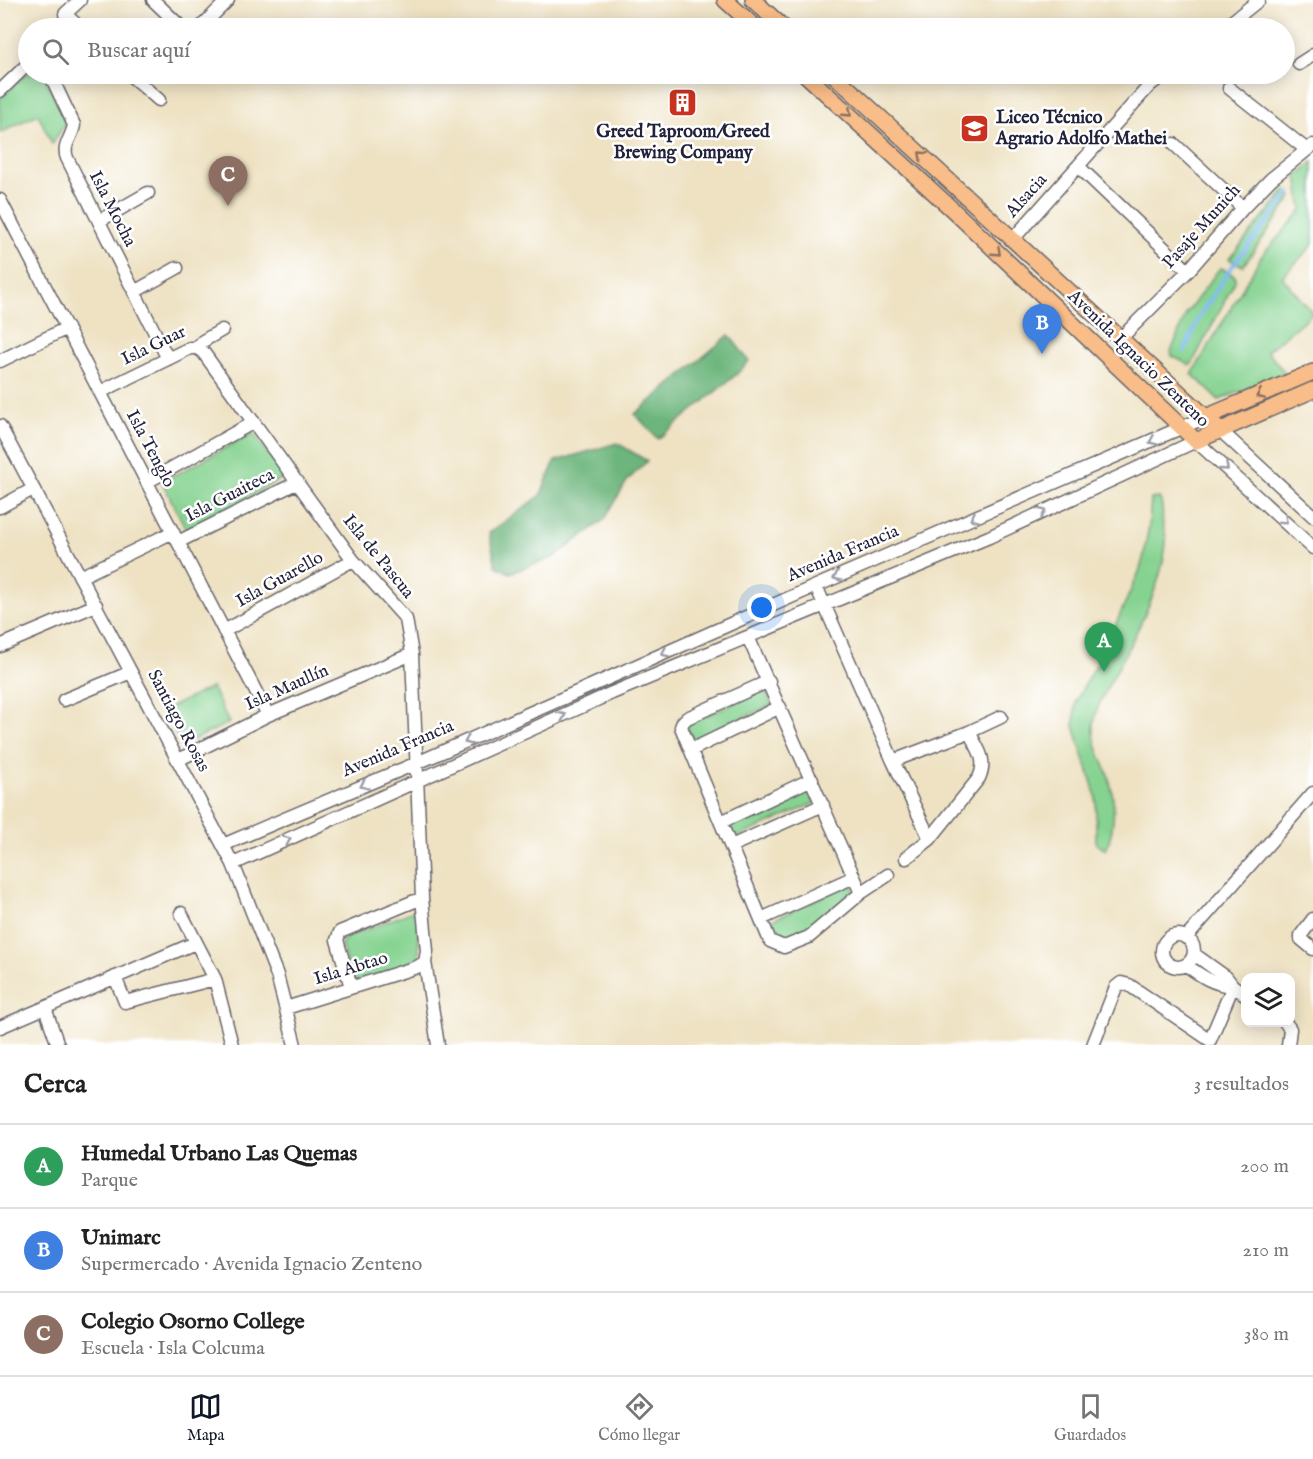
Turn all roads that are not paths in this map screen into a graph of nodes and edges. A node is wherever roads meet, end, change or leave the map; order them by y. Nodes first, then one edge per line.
1 (81, 0) edge
2 (153, 0) edge
3 (228, 0) edge
4 (725, 0) edge
5 (753, 0) edge
6 (1259, 0) edge
7 (69, 18) edge
8 (172, 18) edge
9 (210, 18) edge
10 (745, 18) edge
11 (773, 18) edge
12 (1236, 18) edge
13 (1313, 55) edge
14 (1299, 64) dead end
15 (18, 74) edge
16 (55, 84) edge
17 (141, 84) edge
18 (816, 84) edge
19 (844, 84) edge
20 (1152, 84) edge
21 (1229, 88) dead end
22 (0, 92) edge
23 (159, 100) dead end
24 (1174, 144) dead end
25 (1310, 148) edge
26 (1078, 166) junction
27 (148, 193) dead end
28 (0, 200) edge
29 (972, 200) junction
30 (1243, 208) junction
31 (954, 212) junction
32 (99, 221) junction
33 (1014, 238) junction
34 (177, 268) dead end
35 (1188, 271) junction
36 (134, 291) junction
37 (67, 328) junction
38 (222, 330) dead end
39 (1122, 338) junction
40 (197, 348) junction
41 (168, 359) junction
42 (0, 361) edge
43 (1313, 372) edge
44 (1313, 390) edge
45 (100, 392) junction
46 (1206, 417) junction
47 (254, 422) junction
48 (0, 426) edge
49 (1182, 428) junction
50 (1221, 431) junction
51 (1196, 441) junction
52 (147, 482) junction
53 (297, 482) junction
54 (33, 489) junction
55 (0, 507) edge
56 (1313, 516) edge
57 (175, 537) junction
58 (1313, 548) edge
59 (353, 560) junction
60 (80, 577) junction
61 (816, 586) junction
62 (96, 606) junction
63 (824, 606) junction
64 (719, 630) junction
65 (224, 631) junction
66 (748, 637) junction
67 (0, 646) edge
68 (727, 646) junction
69 (412, 654) junction
70 (131, 672) junction
71 (607, 680) junction
72 (769, 681) junction
73 (612, 693) junction
74 (64, 700) dead end
75 (780, 707) junction
76 (268, 715) junction
77 (1000, 717) dead end
78 (502, 726) junction
79 (969, 732) junction
80 (508, 740) junction
81 (691, 750) junction
82 (178, 760) junction
83 (893, 761) junction
84 (417, 763) junction
85 (812, 779) junction
86 (418, 781) junction
87 (1313, 794) edge
88 (823, 805) junction
89 (721, 822) junction
90 (930, 839) junction
91 (223, 845) junction
92 (731, 846) junction
93 (906, 858) dead end
94 (233, 864) junction
95 (888, 875) dead end
96 (854, 877) junction
97 (861, 893) junction
98 (422, 898) junction
99 (181, 913) dead end
100 (762, 919) junction
101 (1313, 920) edge
102 (1186, 938) junction
103 (195, 944) junction
104 (1313, 949) edge
105 (1190, 960) junction
106 (425, 962) junction
107 (115, 977) junction
108 (214, 979) junction
109 (1233, 986) junction
110 (351, 987) junction
111 (1241, 992) edge
112 (45, 1008) junction
113 (286, 1008) junction
114 (0, 1027) edge
115 (1288, 1027) edge
116 (1209, 1043) edge
117 (58, 1045) edge
118 (232, 1045) edge
119 (295, 1045) edge
120 (438, 1045) edge
121 (1093, 1045) edge
122 (1288, 1045) edge

1 - 7 street
2 - 8 street
3 - 9 street
4 - 10 main road
5 - 11 main road
6 - 12 street
13 - 14 street
15 - 22 street
16 - 32 street, Isla Mocha
17 - 23 street
18 -> 31 main road, Avenida Ignacio Zenteno
29 -> 19 main road, Avenida Ignacio Zenteno
20 - 26 street, Alsacia
21 - 25 street
24 - 30 street
25 - 30 street, Pasaje Munich
26 - 33 street, Alsacia
26 - 35 street
27 - 32 street
28 - 37 street, Isla Tenglo
29 - 31 main road
29 - 33 main road, Avenida Ignacio Zenteno
30 - 35 street, Pasaje Munich
31 -> 49 main road, Avenida Ignacio Zenteno
32 - 36 street, Isla Mocha
33 - 39 main road, Avenida Ignacio Zenteno
34 - 36 street
35 - 39 street, Pasaje Munich
36 - 41 street, Isla Mocha
37 - 42 street
37 - 45 street, Isla Tenglo
38 - 40 street, Isla Guar
39 - 46 main road, Avenida Ignacio Zenteno
40 - 41 street, Isla Guar
40 - 47 street, Isla de Pascua
41 - 45 street, Isla Guar
43 -> 46 main road, Avenida Francia
44 - 50 main road, Avenida Francia
45 - 52 street, Isla Tenglo
46 - 49 street, Avenida Francia
46 - 50 main road, Avenida Ignacio Zenteno
47 - 52 street
47 - 53 street, Isla de Pascua
48 - 54 street, Santiago Rosas
49 - 51 main road, Avenida Ignacio Zenteno
49 -> 61 street, Avenida Francia
50 - 51 main road, Avenida Francia
50 - 56 street, Avenida Ignacio Zenteno
51 -> 58 street, Avenida Ignacio Zenteno
63 -> 51 street, Avenida Francia
52 - 57 street, Isla Tenglo
53 - 57 street, Isla Guaiteca
53 - 59 street, Isla de Pascua
54 - 55 street
54 - 60 street, Santiago Rosas
57 - 60 street, Isla Guaiteca
57 - 65 street, Isla Tenglo
59 - 65 street, Isla Guarello
59 - 69 street, Isla de Pascua
60 - 62 street, Santiago Rosas
61 - 63 street
61 - 64 street, Avenida Francia
62 - 67 street
62 - 70 street, Santiago Rosas
63 - 66 street, Avenida Francia
63 - 83 street
64 - 68 street
64 -> 71 street, Avenida Francia
65 - 76 street, Isla Tenglo
66 - 68 street, Avenida Francia
66 - 72 street
68 - 73 street, Avenida Francia
69 - 76 street, Isla Maullín
69 - 84 street, Isla de Pascua
70 - 74 street
70 - 82 street, Santiago Rosas
71 - 73 street
71 - 78 street, Avenida Francia
72 - 75 street
72 - 81 street
80 -> 73 street, Avenida Francia
75 - 81 street
75 - 85 street
76 - 82 street, Isla Maullín
77 - 79 street
78 - 80 street
78 -> 84 street, Avenida Francia
79 - 83 street
79 - 90 street
80 - 86 street, Avenida Francia
81 - 89 street
82 - 91 street, Santiago Rosas
83 - 90 street
84 - 86 street, Isla de Pascua
84 -> 91 street, Avenida Francia
85 - 88 street
85 - 89 street
94 -> 86 street, Avenida Francia
86 - 98 street, Isla de Pascua
87 - 102 street
88 - 92 street
88 - 96 street
89 - 92 street
90 - 93 street
91 - 94 street, Santiago Rosas
92 - 100 street
94 - 113 street, Santiago Rosas
95 - 97 street
96 - 97 street
96 - 100 street
97 - 100 street
98 - 106 street, Isla de Pascua
98 - 110 street
99 - 103 street
101 - 104 street
102 - 105 street
102 - 105 street
103 - 107 street
103 - 108 street
105 - 109 street
106 - 110 street, Isla Abtao
106 - 120 street, Isla de Pascua
107 - 108 street
107 - 112 street
108 - 118 street
109 - 111 street
109 - 116 street
110 - 113 street, Isla Abtao
112 - 114 street
112 - 117 street
113 - 119 street, Santiago Rosas
115 - 122 street
116 - 121 street

